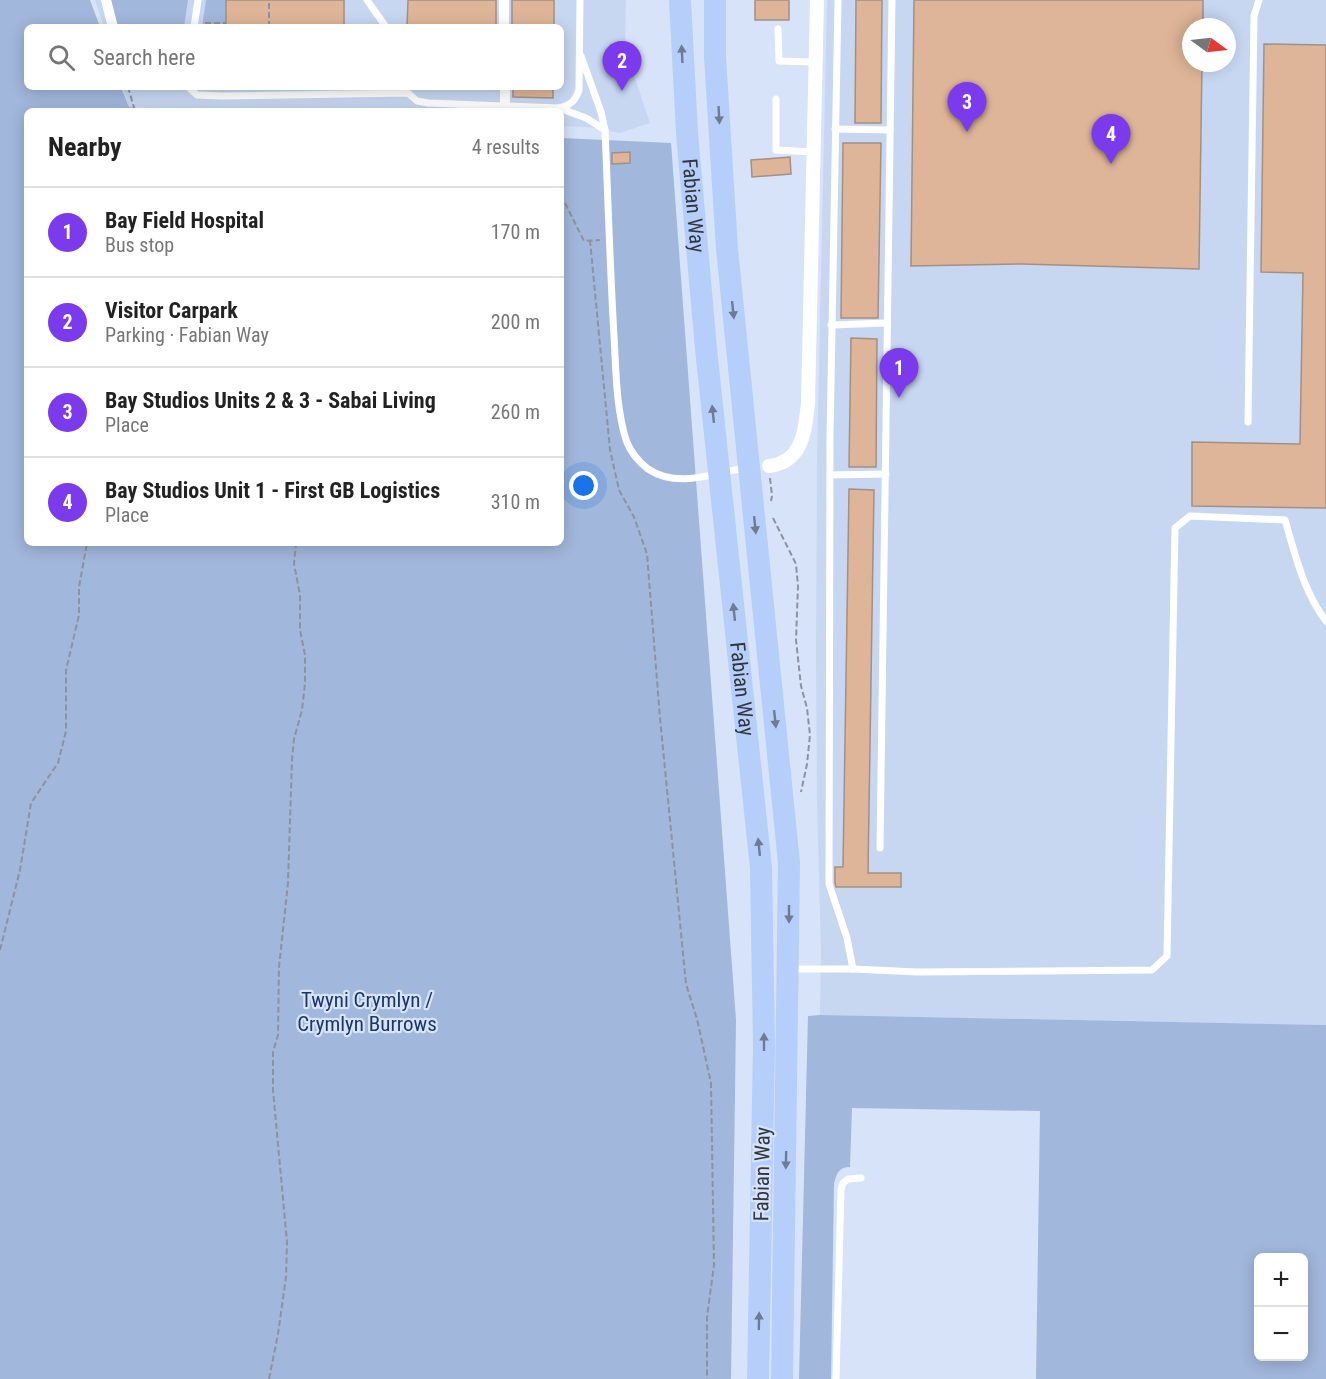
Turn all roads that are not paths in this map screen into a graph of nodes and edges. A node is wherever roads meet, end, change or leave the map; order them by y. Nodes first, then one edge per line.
1 (106, 0) edge
2 (198, 0) edge
3 (367, 0) edge
4 (504, 0) edge
5 (580, 0) edge
6 (680, 0) edge
7 (715, 0) edge
8 (817, 0) edge
9 (838, 0) edge
10 (892, 0) edge
11 (1259, 0) edge
12 (112, 24) edge
13 (195, 24) edge
14 (384, 24) edge
15 (504, 24) edge
16 (778, 29) dead end
17 (579, 51) junction
18 (815, 62) junction
19 (192, 90) edge
20 (408, 90) edge
21 (505, 90) edge
22 (776, 99) dead end
23 (505, 106) junction
24 (559, 108) joint
25 (564, 110) edge
26 (836, 129) junction
27 (605, 130) junction
28 (890, 130) junction
29 (813, 152) junction
30 (888, 323) junction
31 (831, 325) junction
32 (1248, 422) dead end
33 (759, 466) junction
34 (719, 472) junction
35 (886, 474) junction
36 (830, 475) junction
37 (1326, 621) edge
38 (880, 848) dead end
39 (788, 969) junction
40 (853, 969) junction
41 (861, 1178) dead end
42 (758, 1379) edge
43 (782, 1379) edge
44 (836, 1379) edge

1 - 12 street
2 - 13 lane
3 - 14 lane
4 - 15 street
5 - 17 lane
34 -> 6 highway, Fabian Way
7 -> 33 highway, Fabian Way
8 - 18 street
9 - 26 lane
10 - 28 lane
11 - 32 lane
16 - 18 lane
17 - 24 lane
17 - 27 lane
18 - 29 street
19 - 20 lane
20 - 23 lane
21 - 23 street
22 - 29 lane
23 - 24 lane
25 - 27 lane
26 - 28 lane
26 - 31 lane
27 - 34 lane
28 - 30 lane
29 - 33 street
30 - 31 lane
30 - 35 lane
31 - 36 lane
33 - 34 lane
33 -> 39 highway, Fabian Way
42 -> 34 highway, Fabian Way
35 - 36 lane
35 - 38 lane
36 - 40 lane
37 - 40 lane
39 - 40 lane
39 -> 43 highway, Fabian Way
41 - 44 lane

